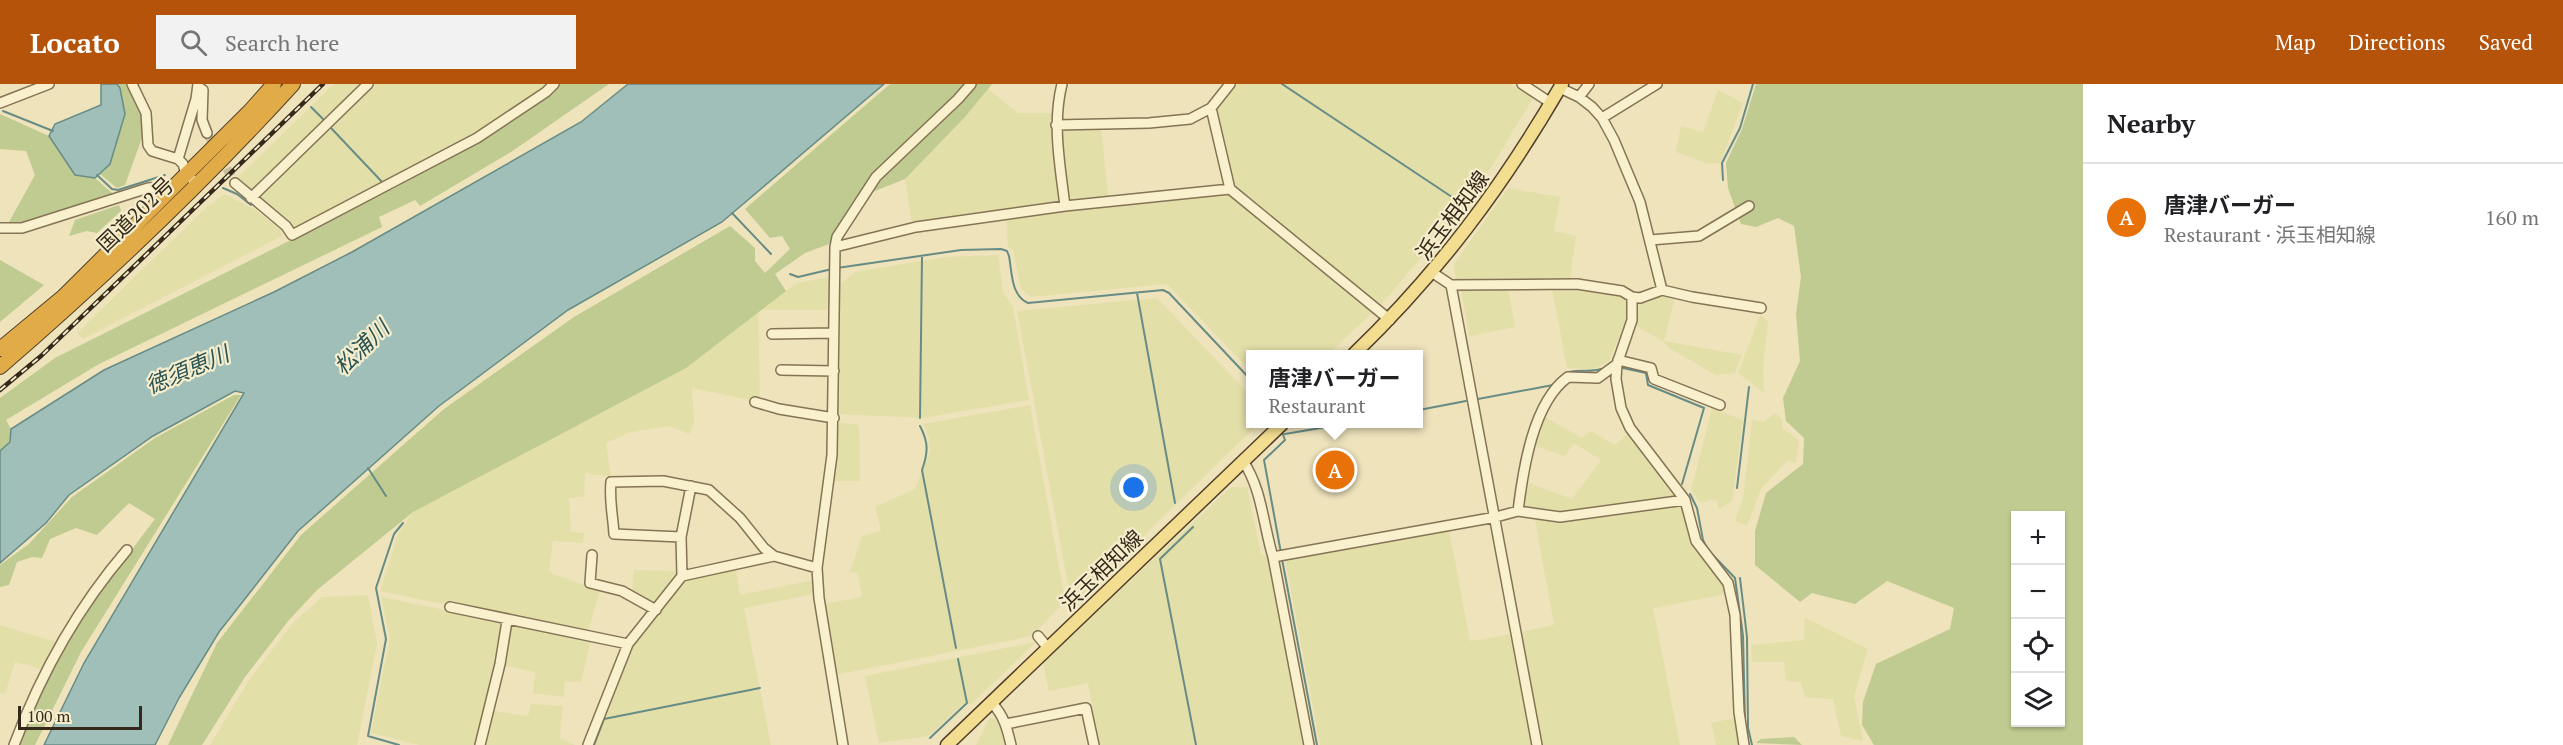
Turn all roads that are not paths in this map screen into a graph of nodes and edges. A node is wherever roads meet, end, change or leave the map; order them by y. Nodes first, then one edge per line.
1 (49, 84) edge
2 (132, 84) edge
3 (274, 84) edge
4 (293, 84) edge
5 (368, 84) edge
6 (554, 84) edge
7 (970, 84) edge
8 (1062, 84) edge
9 (1230, 84) edge
10 (1522, 84) edge
11 (1589, 84) edge
12 (1657, 84) edge
13 (198, 85) edge
14 (1561, 86) edge
15 (1579, 97) junction
16 (0, 103) edge
17 (1551, 103) junction
18 (1211, 108) junction
19 (1602, 117) junction
20 (1056, 125) junction
21 (207, 133) tunnel mouth
22 (178, 159) junction
23 (191, 179) junction
24 (235, 183) tunnel mouth
25 (1230, 189) junction
26 (168, 192) junction
27 (251, 198) junction
28 (1065, 206) junction
29 (1749, 206) dead end
30 (0, 228) edge
31 (1650, 240) junction
32 (835, 247) junction
33 (1433, 273) junction
34 (1451, 285) junction
35 (1662, 290) junction
36 (1632, 297) junction
37 (1761, 308) dead end
38 (1390, 320) junction
39 (833, 333) junction
40 (771, 334) dead end
41 (0, 350) edge
42 (1357, 350) edge
43 (1618, 362) junction
44 (0, 366) edge
45 (781, 370) dead end
46 (834, 371) junction
47 (755, 402) dead end
48 (1720, 405) dead end
49 (834, 418) junction
50 (1276, 428) edge
51 (1243, 461) junction
52 (691, 486) junction
53 (1685, 500) junction
54 (1518, 511) junction
55 (1496, 517) junction
56 (681, 537) junction
57 (127, 550) dead end
58 (592, 555) dead end
59 (774, 556) junction
60 (1278, 556) junction
61 (817, 568) junction
62 (682, 576) junction
63 (450, 607) dead end
64 (656, 609) junction
65 (507, 621) junction
66 (1038, 636) dead end
67 (628, 644) junction
68 (1048, 648) junction
69 (992, 703) junction
70 (1006, 724) junction
71 (14, 745) edge
72 (480, 745) edge
73 (588, 745) edge
74 (843, 745) edge
75 (947, 745) edge
76 (1011, 745) edge
77 (1094, 745) edge
78 (1309, 745) edge
79 (1537, 745) edge
80 (1744, 745) edge

1 - 16 street
2 - 22 street
3 - 23 highway, 国道202号
4 - 23 highway, 国道202号
5 - 27 street
6 - 27 street
7 - 32 street
8 - 20 street
9 - 18 street
10 - 17 street
11 - 15 street
12 - 19 street
13 - 21 street
13 - 22 street
14 - 15 street
14 - 17 main road, 浜玉相知線
15 - 19 street
17 - 33 main road, 浜玉相知線
18 - 20 street
18 - 25 street
19 - 31 street
20 - 28 street
22 - 23 street
23 - 26 highway, 国道202号
23 - 44 highway, 国道202号
24 - 27 street
25 - 28 street
25 - 38 street
26 - 30 street
26 - 41 highway, 国道202号
28 - 32 street
29 - 31 street
31 - 35 street
32 - 39 street
33 - 34 street
33 - 38 main road, 浜玉相知線
34 - 36 street
34 - 55 street
35 - 36 street
35 - 37 street
36 - 43 street
38 - 42 main road, 浜玉相知線
39 - 40 street
39 - 46 street
43 - 48 street
43 - 53 street
43 - 54 street
45 - 46 street
46 - 49 street
47 - 49 street
49 - 61 street
50 - 51 main road, 浜玉相知線
51 - 60 street
51 - 68 main road, 浜玉相知線
52 - 56 street
52 - 56 street
52 - 59 street
53 - 54 street
53 - 80 street
54 - 55 street
55 - 60 street
55 - 79 street
56 - 62 street
57 - 71 street
58 - 64 street
59 - 61 street
59 - 62 street
60 - 78 street
61 - 74 street
62 - 64 street
63 - 65 street
64 - 67 street
65 - 67 street
65 - 72 street
66 - 68 street
67 - 73 street
68 - 69 main road, 浜玉相知線
69 - 70 street
69 - 75 main road, 浜玉相知線
70 - 76 street
70 - 77 street

